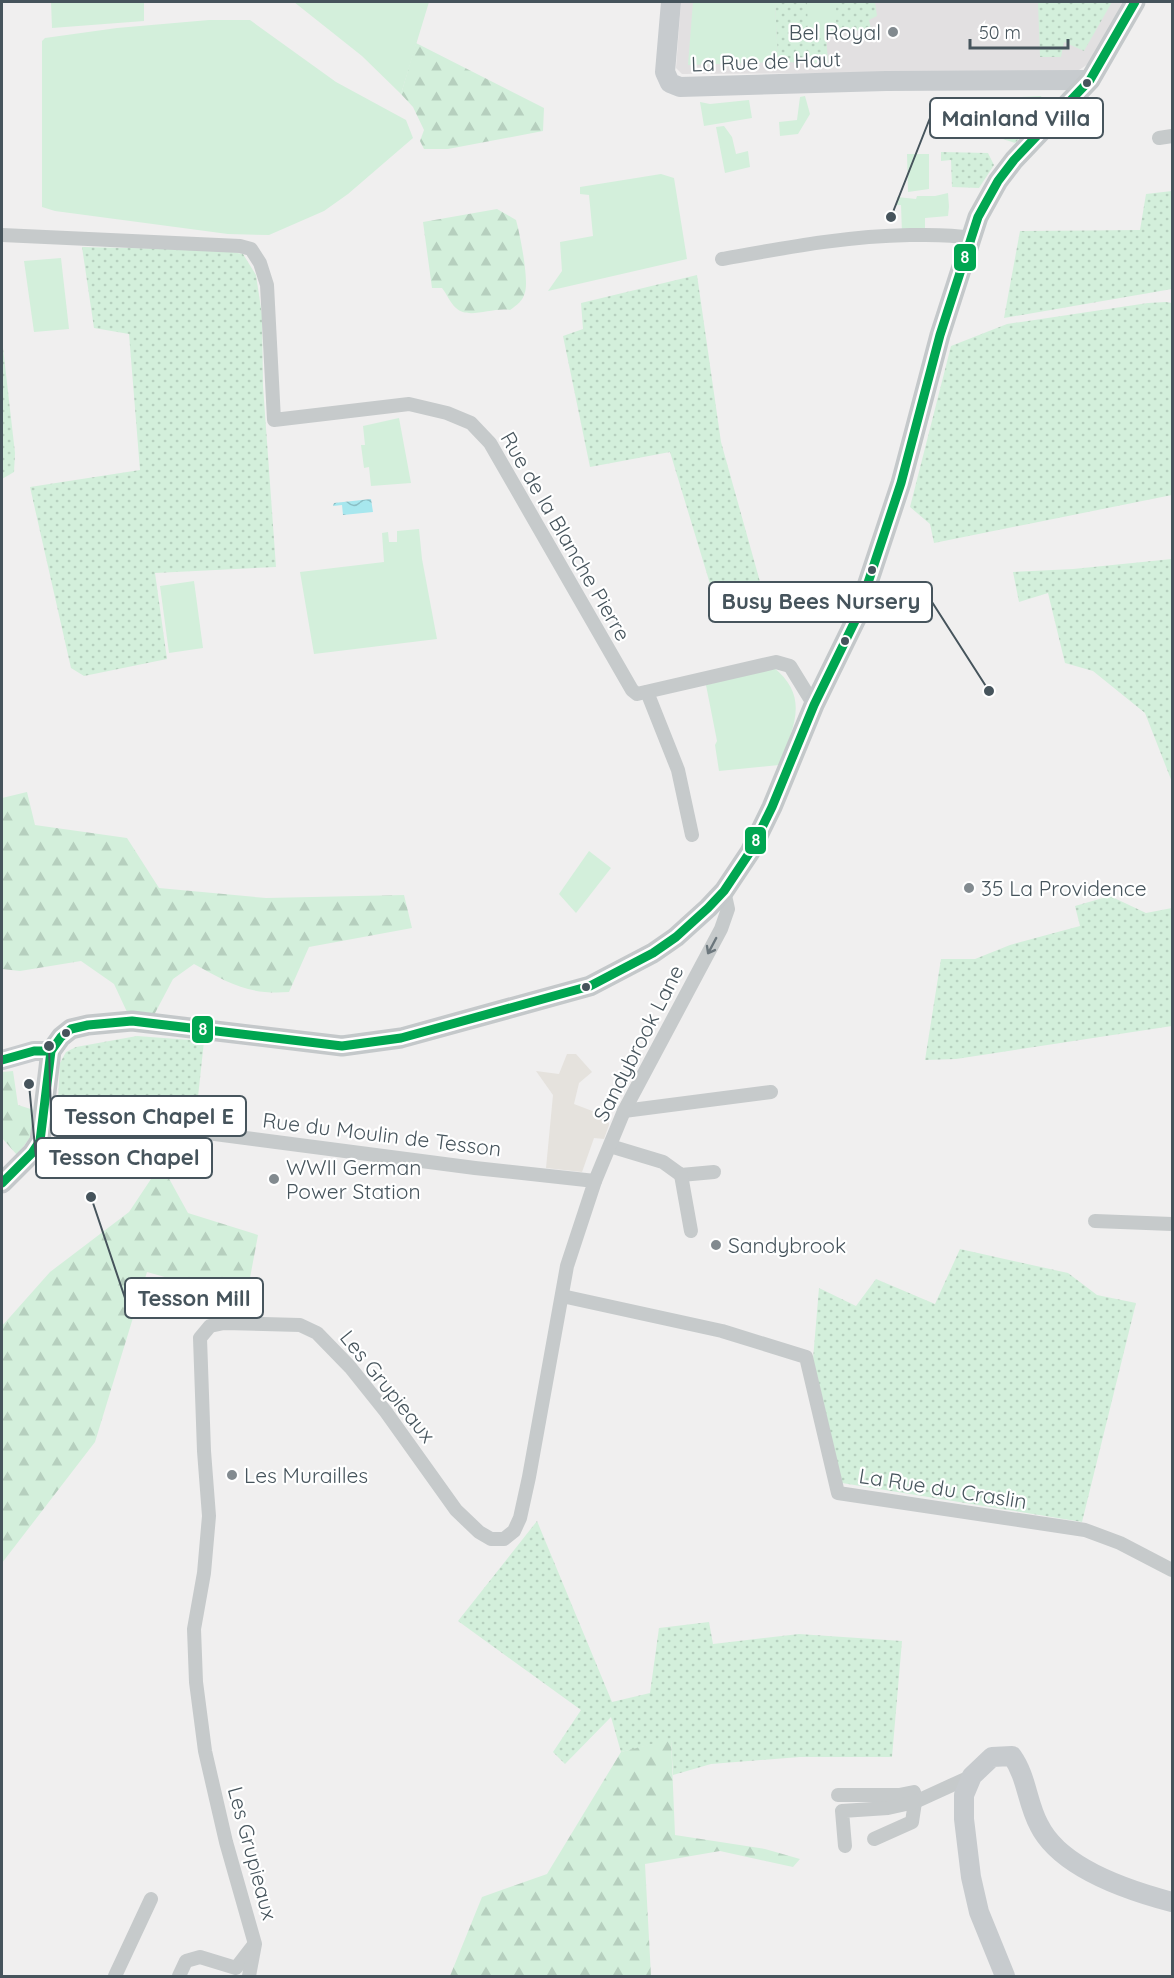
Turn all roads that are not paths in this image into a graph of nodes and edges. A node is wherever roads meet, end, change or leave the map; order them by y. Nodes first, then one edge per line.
1 (671, 2) edge
2 (1135, 2) edge
3 (1090, 80) junction
4 (2, 235) edge
5 (970, 237) junction
6 (722, 259) dead end
7 (647, 692) junction
8 (814, 705) junction
9 (692, 835) dead end
10 (724, 891) junction
11 (51, 1051) junction
12 (2, 1060) edge
13 (771, 1092) dead end
14 (624, 1111) junction
15 (610, 1146) junction
16 (32, 1153) junction
17 (714, 1172) dead end
18 (681, 1175) junction
19 (595, 1181) junction
20 (2, 1183) edge
21 (1095, 1221) dead end
22 (1173, 1224) edge
23 (691, 1231) dead end
24 (562, 1296) junction
25 (1171, 1564) edge
26 (972, 1776) junction
27 (838, 1795) dead end
28 (915, 1802) junction
29 (874, 1839) dead end
30 (845, 1846) dead end
31 (151, 1899) dead end
32 (1173, 1902) edge
33 (255, 1944) junction
34 (115, 1977) edge
35 (179, 1977) edge
36 (249, 1977) edge
37 (1005, 1977) edge

1 - 3 main road, La Rue de Haut
2 - 3 main road
3 - 5 main road
4 - 7 street, Rue de la Blanche Pierre
5 - 6 street
5 - 8 main road
7 - 8 street
7 - 9 street
8 - 10 main road
10 - 11 main road
10 -> 14 street, Sandybrook Lane
11 - 12 main road
11 - 16 main road
13 - 14 street
14 - 15 street, Sandybrook Lane
15 - 18 street
15 - 19 street, Sandybrook Lane
16 - 19 street, Rue du Moulin de Tesson
16 - 20 main road
17 - 18 street
18 - 23 street
19 - 24 street, Les Grupieaux
21 - 22 street
24 - 25 street, La Rue du Craslin
24 - 33 street, Les Grupieaux
26 - 28 street
26 - 32 main road
26 - 37 main road
27 - 28 street
28 - 29 street
28 - 30 street
31 - 34 street
33 - 35 street
33 - 36 street, Les Grupieaux

